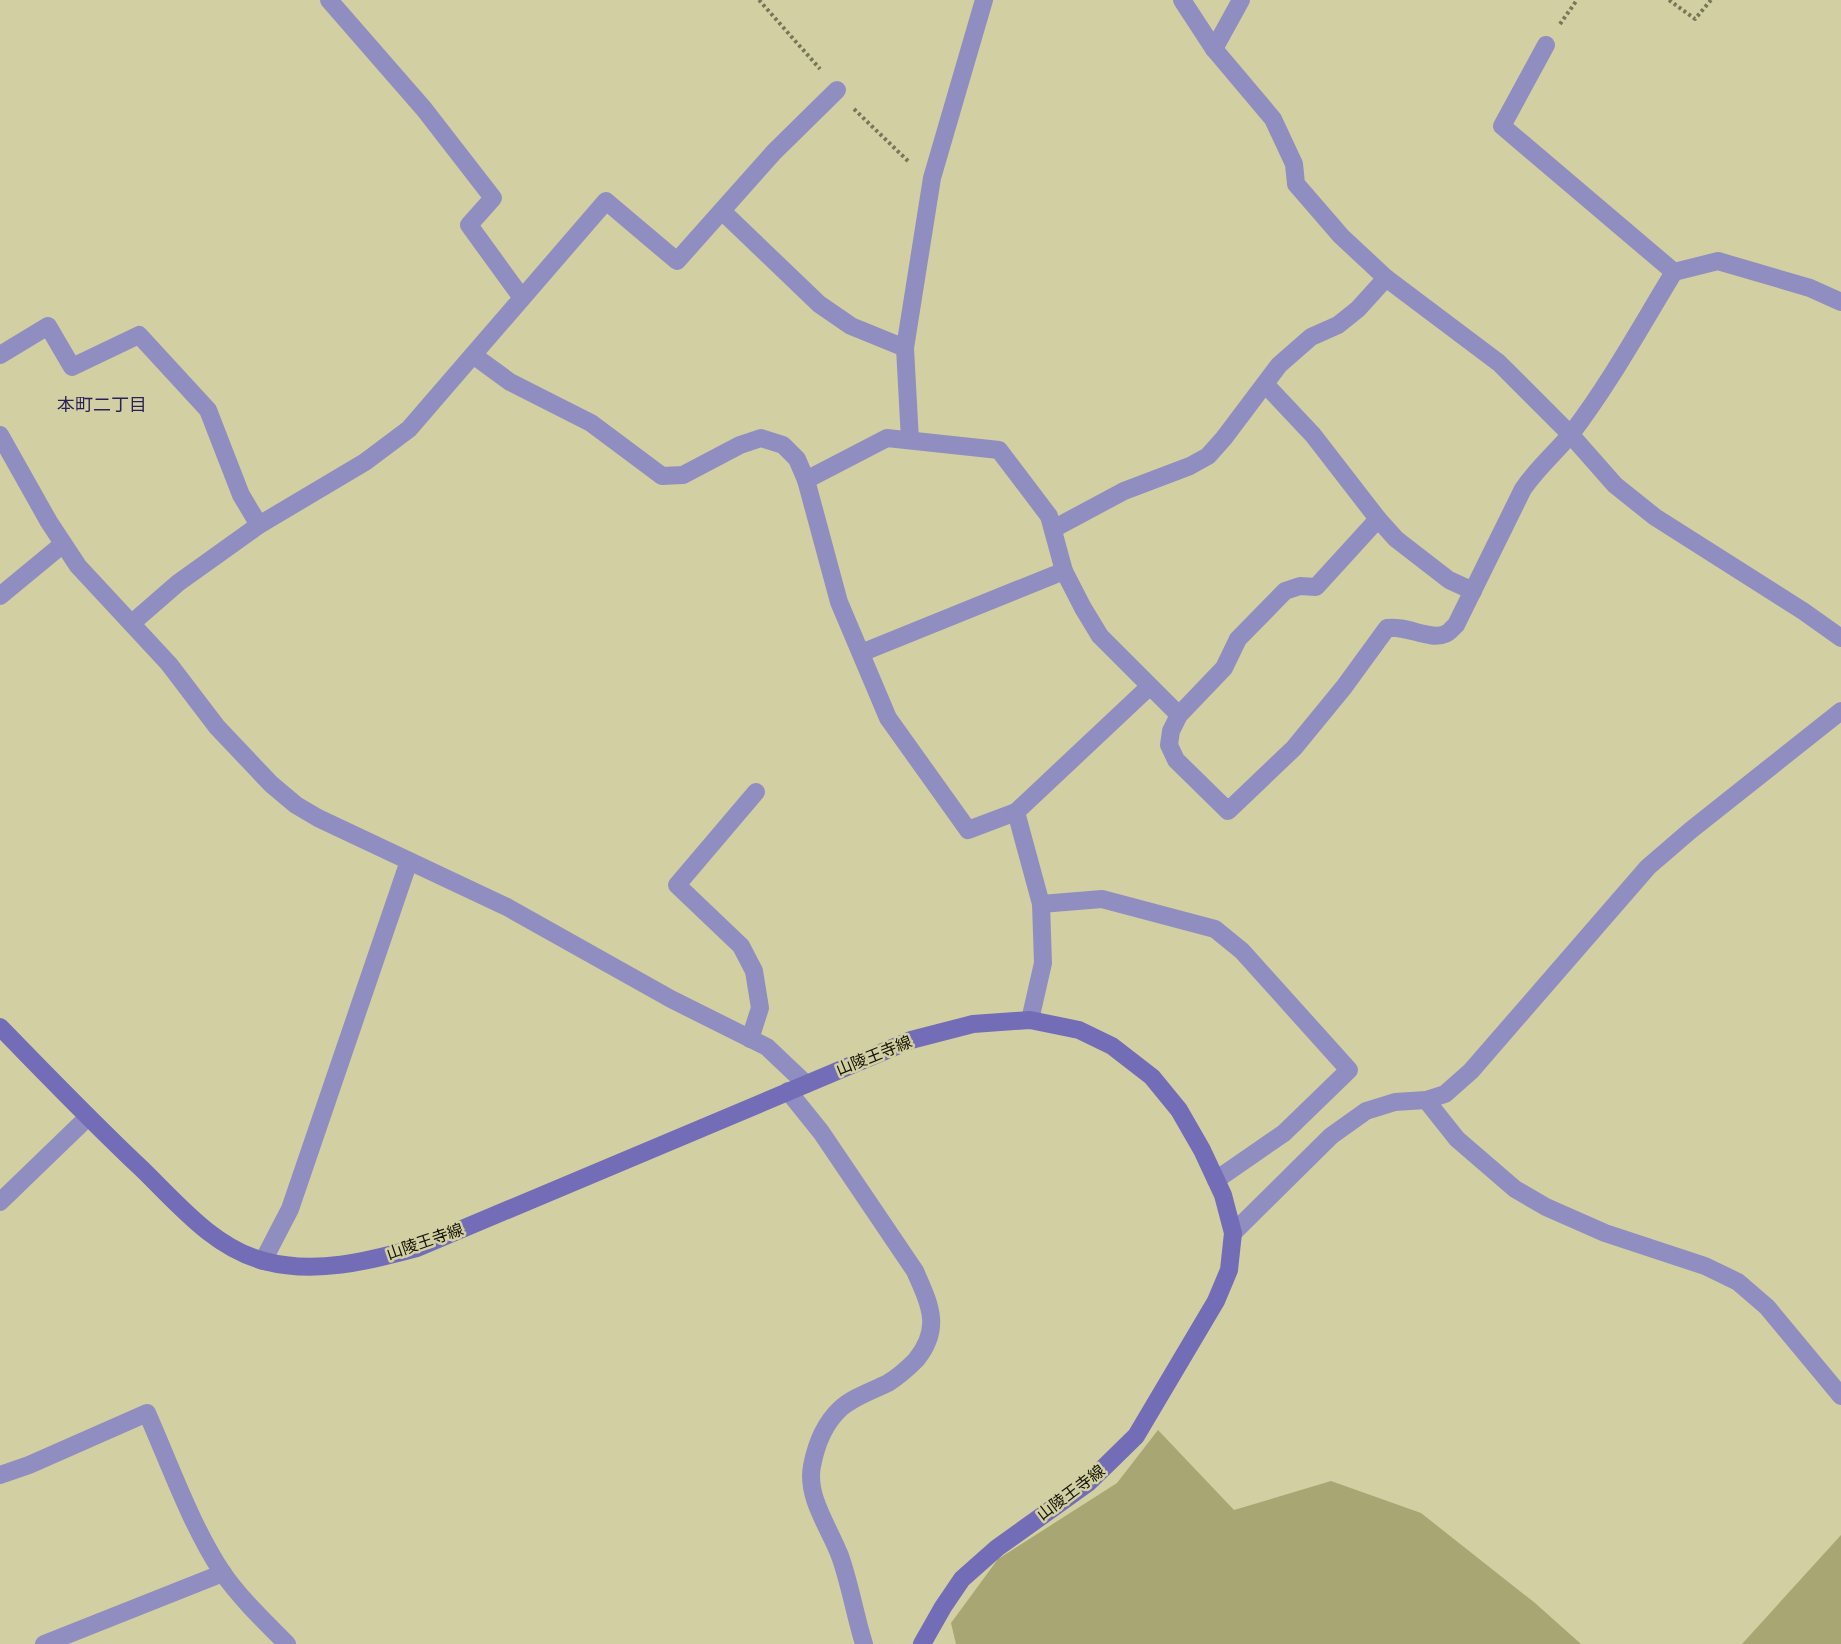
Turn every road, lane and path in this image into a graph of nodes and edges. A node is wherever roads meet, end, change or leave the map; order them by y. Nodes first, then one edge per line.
1 (329, 0) edge
2 (984, 0) edge
3 (1182, 0) edge
4 (1241, 0) edge
5 (1669, 0) edge
6 (1711, 0) edge
7 (1546, 45) dead end
8 (1214, 49) junction
9 (837, 90) dead end
10 (722, 211) junction
11 (1674, 272) junction
12 (1386, 279) junction
13 (522, 298) junction
14 (1841, 302) edge
15 (905, 348) junction
16 (0, 355) edge
17 (472, 355) junction
18 (1265, 384) junction
19 (1570, 434) junction
20 (0, 435) edge
21 (910, 440) junction
22 (806, 480) junction
23 (1378, 519) junction
24 (259, 525) junction
25 (1053, 530) junction
26 (63, 544) junction
27 (1064, 571) junction
28 (1473, 591) junction
29 (0, 596) edge
30 (132, 623) junction
31 (1841, 638) edge
32 (861, 653) junction
33 (1149, 687) junction
34 (1841, 711) edge
35 (1179, 715) junction
36 (756, 792) dead end
37 (1016, 812) junction
38 (409, 861) junction
39 (1041, 904) junction
40 (1030, 1020) junction
41 (0, 1027) edge
42 (750, 1039) junction
43 (806, 1084) junction
44 (788, 1091) junction
45 (1426, 1100) junction
46 (87, 1117) junction
47 (1216, 1180) junction
48 (0, 1202) edge
49 (1233, 1233) junction
50 (263, 1261) junction
51 (1841, 1396) edge
52 (0, 1475) edge
53 (223, 1573) junction
54 (44, 1644) edge
55 (287, 1644) edge
56 (864, 1644) edge
57 (922, 1644) edge

1 - 13 street
2 - 15 street
3 - 8 street
4 - 8 street
5 - 6 path
7 - 11 street
8 - 12 street
9 - 10 street
10 - 13 street
10 - 15 street
11 - 14 street
11 - 19 street
12 - 18 street
12 - 19 street
13 - 17 street
15 - 21 street
16 - 24 street
17 - 22 street
17 - 24 street
18 - 23 street
18 - 25 street
19 - 28 street
19 - 31 street
20 - 26 street
21 - 22 street
21 - 25 street
22 - 32 street
23 - 28 street
23 - 35 street
24 - 30 street
25 - 27 street
26 - 29 street
26 - 30 street
27 - 32 street
27 - 33 street
28 - 35 street
30 - 38 street
32 - 37 street
33 - 35 street
33 - 37 street
34 - 45 street
36 - 42 street
37 - 39 street
38 - 42 street
38 - 50 street
39 - 40 street
39 - 47 street
40 - 43 main road, 山陵王寺線
40 - 47 main road, 山陵王寺線
41 - 46 main road, 山陵王寺線
42 - 43 street
43 - 44 main road, 山陵王寺線
44 - 50 main road, 山陵王寺線
44 - 56 street
45 - 49 street
45 - 51 street
46 - 48 street
46 - 50 main road, 山陵王寺線
47 - 49 main road, 山陵王寺線
49 - 57 main road, 山陵王寺線
52 - 53 street
53 - 54 street
53 - 55 street

